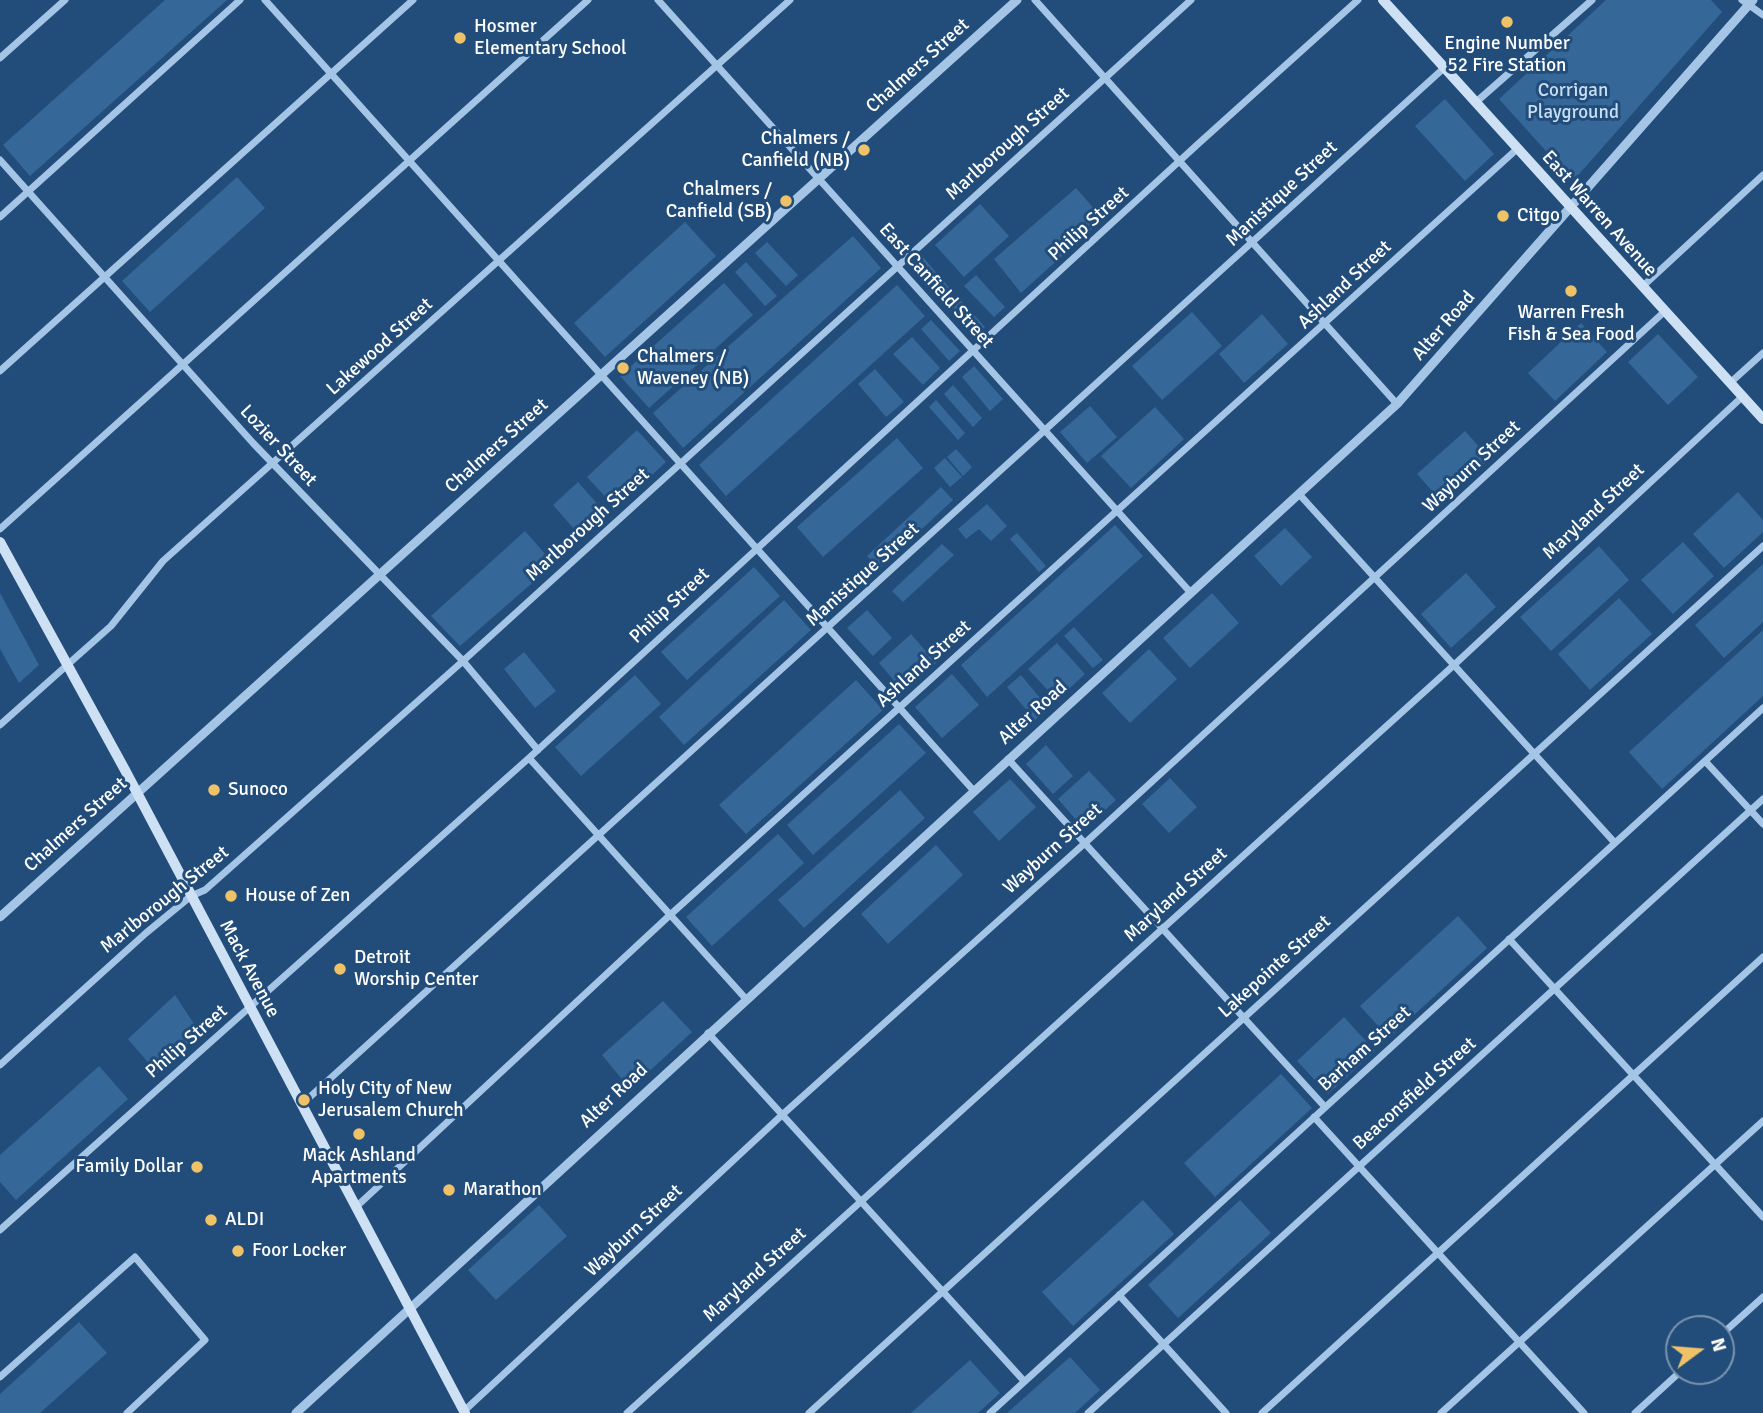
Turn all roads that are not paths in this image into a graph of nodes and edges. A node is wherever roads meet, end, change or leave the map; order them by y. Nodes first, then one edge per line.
1 (65, 0) edge
2 (240, 0) edge
3 (265, 0) edge
4 (413, 0) edge
5 (588, 0) edge
6 (658, 0) edge
7 (790, 0) edge
8 (1017, 0) edge
9 (1035, 0) edge
10 (1191, 0) edge
11 (1358, 0) edge
12 (1383, 0) edge
13 (1592, 0) edge
14 (1748, 2) edge
15 (1763, 15) edge
16 (0, 58) edge
17 (716, 66) junction
18 (1444, 68) junction
19 (331, 74) junction
20 (1105, 78) junction
21 (1475, 103) junction
22 (1517, 149) junction
23 (0, 160) edge
24 (1180, 161) junction
25 (410, 162) junction
26 (1763, 176) edge
27 (819, 180) junction
28 (28, 191) junction
29 (1570, 209) junction
30 (0, 217) edge
31 (1251, 241) junction
32 (499, 261) junction
33 (897, 267) junction
34 (105, 277) junction
35 (1642, 287) junction
36 (1664, 312) junction
37 (1325, 324) junction
38 (973, 351) junction
39 (1763, 353) edge
40 (183, 364) junction
41 (0, 371) edge
42 (602, 375) junction
43 (1730, 383) junction
44 (1742, 397) junction
45 (1397, 404) junction
46 (1763, 419) edge
47 (1045, 431) junction
48 (681, 463) junction
49 (272, 464) junction
50 (1299, 494) junction
51 (1118, 511) junction
52 (0, 529) edge
53 (0, 542) edge
54 (1763, 546) edge
55 (755, 548) junction
56 (378, 575) junction
57 (1375, 577) junction
58 (1191, 593) junction
59 (827, 629) junction
60 (463, 662) junction
61 (67, 665) junction
62 (1454, 665) junction
63 (899, 708) junction
64 (1763, 708) edge
65 (0, 725) edge
66 (538, 750) junction
67 (1535, 753) junction
68 (529, 758) junction
69 (1008, 759) junction
70 (1705, 761) junction
71 (974, 791) junction
72 (137, 793) junction
73 (1763, 799) edge
74 (1750, 810) junction
75 (1763, 824) edge
76 (599, 835) junction
77 (1084, 843) junction
78 (1615, 843) junction
79 (191, 896) junction
80 (670, 915) junction
81 (0, 917) edge
82 (1163, 929) junction
83 (1510, 939) junction
84 (1763, 957) edge
85 (1555, 988) junction
86 (746, 999) junction
87 (250, 1008) junction
88 (1244, 1018) junction
89 (708, 1033) junction
90 (0, 1065) edge
91 (1633, 1075) junction
92 (301, 1105) junction
93 (1325, 1107) junction
94 (782, 1115) junction
95 (1314, 1117) junction
96 (1763, 1121) edge
97 (1715, 1164) junction
98 (1359, 1166) junction
99 (859, 1200) junction
100 (356, 1208) junction
101 (1763, 1217) edge
102 (0, 1230) edge
103 (1438, 1253) junction
104 (943, 1292) junction
105 (1119, 1296) junction
106 (1763, 1297) edge
107 (409, 1308) junction
108 (1735, 1322) edge
109 (1519, 1342) junction
110 (1163, 1345) junction
111 (0, 1377) edge
112 (1024, 1381) junction
113 (1666, 1385) edge
114 (464, 1412) edge
115 (127, 1413) edge
116 (296, 1413) edge
117 (627, 1413) edge
118 (810, 1413) edge
119 (989, 1413) edge
120 (1088, 1413) edge
121 (1226, 1413) edge
122 (1262, 1413) edge
123 (1441, 1413) edge
124 (1584, 1413) edge
125 (1635, 1413) edge

1 - 16 street
2 - 28 street
3 - 19 street
4 - 19 street
5 - 25 street
6 - 17 street, East Canfield Street
7 - 17 street, Lakewood Street
8 - 27 street, Chalmers Street
9 - 20 street
10 - 20 street, Marlborough Street
11 - 24 street, Philip Street
12 - 18 main road, East Warren Avenue
13 - 21 street
14 - 15 street
14 - 29 street, Alter Road
17 - 27 street, East Canfield Street
17 - 32 street, Lakewood Street
18 - 21 main road, East Warren Avenue
18 - 31 street, Manistique Street
19 - 25 street
19 - 34 street
20 - 24 street
20 - 33 street, Marlborough Street
21 - 22 main road, East Warren Avenue
22 - 29 main road, East Warren Avenue
22 - 37 street, Ashland Street
23 - 28 street, Lozier Street
24 - 31 street
24 - 38 street, Philip Street
25 - 32 street
25 - 40 street
26 - 35 street
27 - 33 street, East Canfield Street
27 - 42 street, Chalmers Street
28 - 30 street
28 - 34 street, Lozier Street
29 - 35 main road, East Warren Avenue
29 - 45 street, Alter Road
31 - 37 street
31 - 47 street, Manistique Street
32 - 42 street
32 - 49 street, Lakewood Street
33 - 38 street, East Canfield Street
33 - 48 street, Marlborough Street
34 - 40 street, Lozier Street
34 - 41 street
35 - 36 main road, East Warren Avenue
36 - 43 main road, East Warren Avenue
36 - 57 street, Wayburn Street
37 - 45 street
37 - 51 street, Ashland Street
38 - 47 street, East Canfield Street
38 - 55 street, Philip Street
39 - 43 street
40 - 49 street, Lozier Street
40 - 52 street
42 - 48 street
42 - 56 street, Chalmers Street
43 - 44 main road, East Warren Avenue
44 - 46 main road, East Warren Avenue
44 - 62 street, Maryland Street
45 - 50 street, Alter Road
47 - 51 street, East Canfield Street
47 - 59 street, Manistique Street
48 - 55 street
48 - 60 street, Marlborough Street
49 - 56 street, Lozier Street
49 - 61 street, Lakewood Street
50 - 57 street
50 - 58 street, Alter Road
51 - 58 street, East Canfield Street
51 - 63 street, Ashland Street
53 - 61 main road, Mack Avenue
54 - 67 street, Lakepointe Street
55 - 59 street
55 - 66 street, Philip Street
56 - 60 street, Lozier Street
56 - 72 street, Chalmers Street
57 - 62 street
57 - 77 street, Wayburn Street
58 - 69 street, Alter Road
59 - 63 street
59 - 76 street, Manistique Street
60 - 66 street, Lozier Street
60 - 79 street, Marlborough Street
61 - 65 street, Lakewood Street
61 - 72 main road, Mack Avenue
62 - 67 street
62 - 82 street, Maryland Street
63 - 71 street
63 - 80 street, Ashland Street
64 - 70 street, Barham Street
66 - 68 street, Philip Street
67 - 78 street
67 - 88 street, Lakepointe Street
68 - 76 street
68 - 87 street, Philip Street
69 - 71 street, Alter Road
69 - 77 street
70 - 74 street
70 - 78 street, Barham Street
71 - 86 street, Alter Road
72 - 79 main road, Mack Avenue
72 - 81 street, Chalmers Street
73 - 74 street, Beaconsfield Street
74 - 75 street
74 - 85 street, Beaconsfield Street
76 - 80 street
76 - 92 street, Manistique Street
77 - 82 street
77 - 94 street, Wayburn Street
78 - 83 street, Barham Street
79 - 87 main road, Mack Avenue
79 - 90 street, Marlborough Street
80 - 86 street
80 - 100 street, Ashland Street
82 - 88 street
82 - 99 street, Maryland Street
83 - 85 street
83 - 93 street, Barham Street
84 - 91 street
85 - 91 street
85 - 98 street, Beaconsfield Street
86 - 89 street, Alter Road
87 - 92 main road, Mack Avenue
87 - 102 street, Philip Street
88 - 93 street
88 - 104 street, Lakepointe Street
89 - 94 street
89 - 107 street, Alter Road
91 - 97 street
91 - 103 street
92 - 100 main road, Mack Avenue
93 - 95 street, Barham Street
94 - 99 street
94 - 114 street, Wayburn Street
95 - 98 street
95 - 105 street, Barham Street
96 - 97 street
97 - 101 street
97 - 109 street
98 - 103 street
98 - 110 street, Beaconsfield Street
99 - 104 street
99 - 117 street, Maryland Street
100 - 107 main road, Mack Avenue
103 - 109 street
103 - 122 street
104 - 112 street
104 - 118 street, Lakepointe Street
105 - 110 street
105 - 112 street, Barham Street
106 - 108 street
107 - 114 main road, Mack Avenue
107 - 116 street, Alter Road
109 - 123 street
109 - 124 street
110 - 120 street, Beaconsfield Street
110 - 121 street
111 - 115 street
112 - 119 street, Barham Street
113 - 125 street

